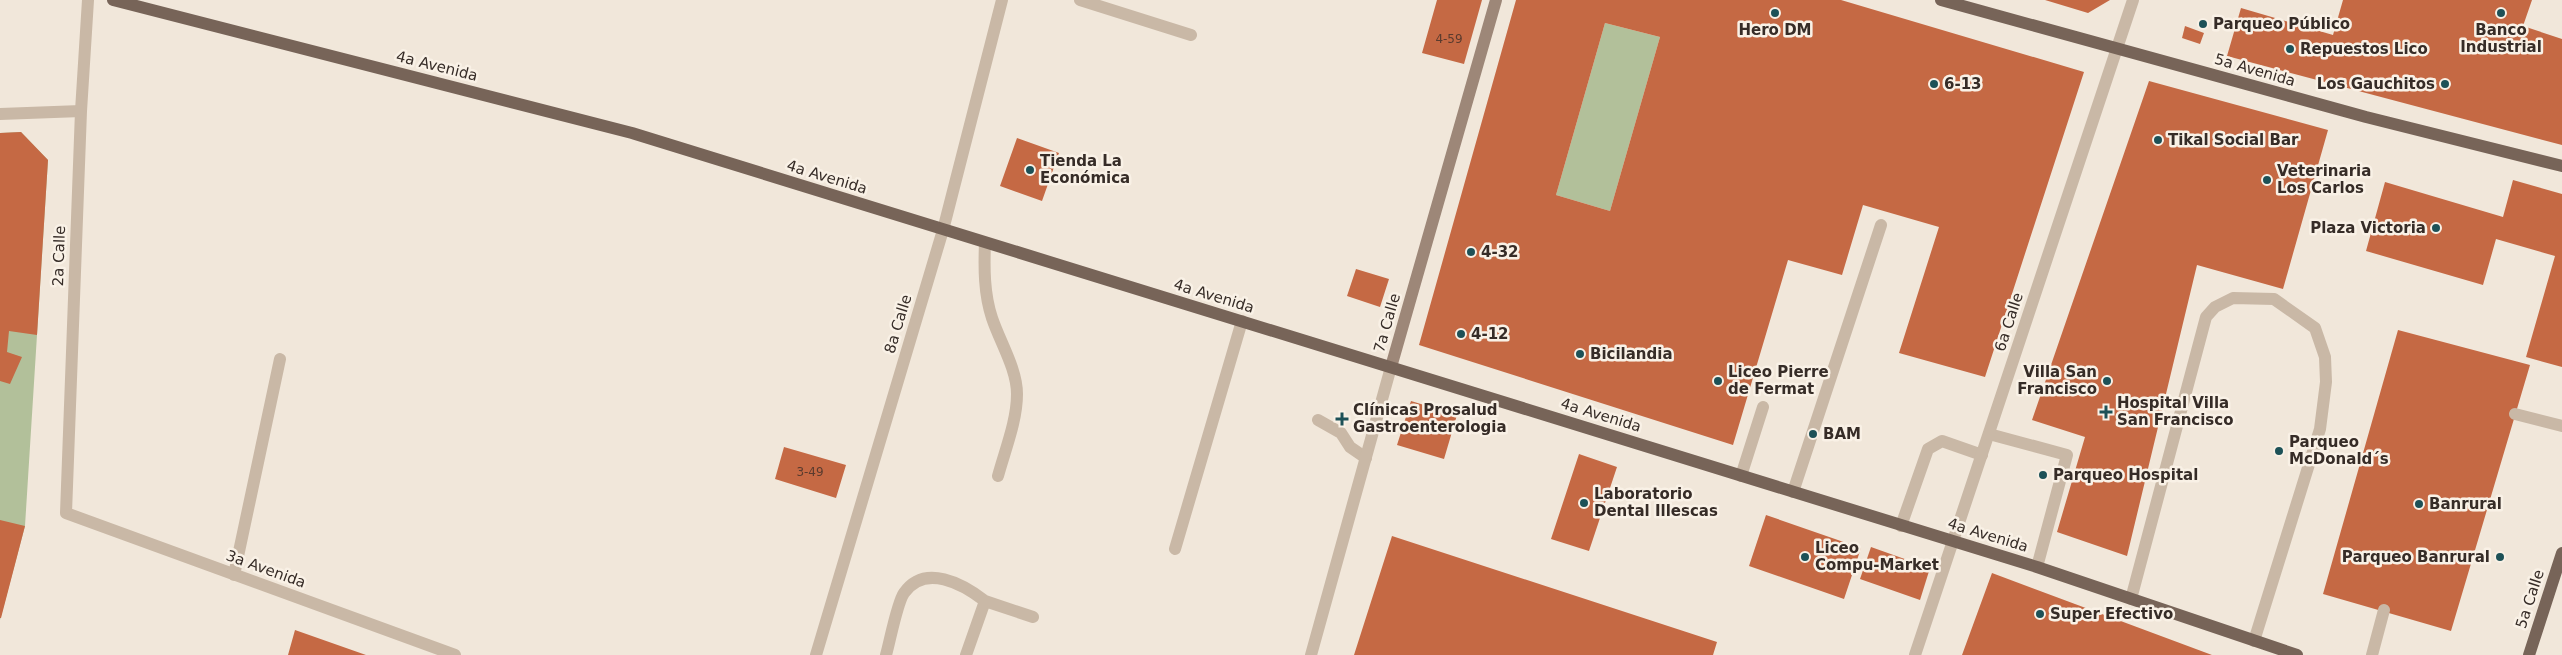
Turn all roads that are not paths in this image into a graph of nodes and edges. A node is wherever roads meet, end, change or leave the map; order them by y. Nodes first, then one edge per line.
1 (88, 0) edge
2 (113, 0) edge
3 (1002, 0) edge
4 (1080, 0) edge
5 (1496, 0) edge
6 (1941, 0) edge
7 (2133, 0) edge
8 (1191, 35) dead end
9 (2116, 48) junction
10 (81, 111) junction
11 (0, 114) edge
12 (2562, 166) edge
13 (1881, 225) dead end
14 (943, 230) junction
15 (985, 243) junction
16 (1242, 321) junction
17 (280, 359) dead end
18 (1391, 366) junction
19 (1763, 407) dead end
20 (2515, 414) dead end
21 (1318, 420) dead end
22 (2562, 426) edge
23 (1989, 434) junction
24 (1982, 455) junction
25 (1366, 458) junction
26 (998, 476) dead end
27 (1741, 476) junction
28 (1793, 492) junction
29 (66, 513) joint
30 (1901, 526) junction
31 (1951, 542) junction
32 (1175, 549) dead end
33 (2562, 553) edge
34 (2037, 567) junction
35 (234, 575) junction
36 (2131, 599) junction
37 (985, 601) junction
38 (2384, 610) dead end
39 (1033, 617) dead end
40 (2254, 641) junction
41 (455, 655) edge
42 (816, 655) edge
43 (886, 655) edge
44 (966, 655) edge
45 (1311, 655) edge
46 (1915, 655) edge
47 (2297, 655) edge
48 (2372, 655) edge
49 (2529, 655) edge

1 - 10 street, 2a Calle
2 - 14 main road, 4a Avenida
3 - 14 street, 8a Calle
4 - 8 street
5 - 18 main road, 7a Calle
6 - 9 main road, 5a Avenida
7 - 9 street, 6a Calle
9 - 12 main road, 5a Avenida
9 - 23 street, 6a Calle
10 - 11 street
10 - 29 street, 2a Calle
13 - 28 street
14 - 15 main road, 4a Avenida
14 - 42 street, 8a Calle
15 - 16 main road, 4a Avenida
15 - 26 street
16 - 18 main road, 4a Avenida
16 - 32 street
17 - 35 street
18 - 25 street, 7a Calle
18 - 27 main road, 4a Avenida
19 - 27 street
20 - 22 street
21 - 25 street
23 - 24 street, 6a Calle
23 - 34 street
24 - 30 street
24 - 31 street, 6a Calle
25 - 45 street, 7a Calle
27 - 28 main road, 4a Avenida
28 - 30 main road, 4a Avenida
29 - 35 street, 3a Avenida
30 - 31 main road, 4a Avenida
31 - 34 main road, 4a Avenida
31 - 46 street, 6a Calle
33 - 49 main road, 5a Calle
34 - 36 main road, 4a Avenida
35 - 41 street, 3a Avenida
36 - 40 main road, 4a Avenida
36 - 40 street
37 - 39 street
37 - 43 street
37 - 44 street
38 - 48 street
40 - 47 main road, 4a Avenida

